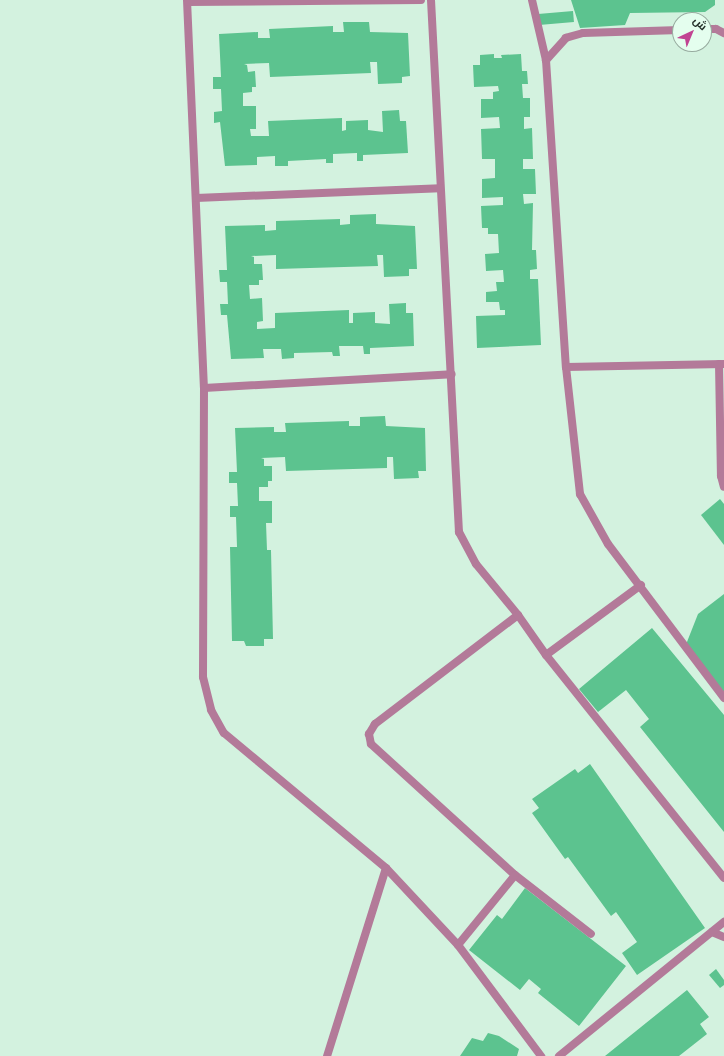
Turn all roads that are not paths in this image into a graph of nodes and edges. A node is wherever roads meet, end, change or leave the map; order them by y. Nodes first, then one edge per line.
1 (421, 0) edge
2 (431, 0) edge
3 (532, 0) edge
4 (187, 1) edge
5 (712, 29) edge
6 (672, 30) edge
7 (724, 33) edge
8 (546, 60) junction
9 (440, 188) junction
10 (196, 198) junction
11 (722, 364) edge
12 (566, 366) junction
13 (452, 374) junction
14 (204, 388) junction
15 (724, 487) edge
16 (640, 585) junction
17 (518, 615) junction
18 (546, 655) junction
19 (724, 698) edge
20 (386, 868) junction
21 (514, 875) junction
22 (724, 878) edge
23 (724, 922) edge
24 (712, 932) junction
25 (592, 934) dead end
26 (724, 937) edge
27 (458, 945) junction
28 (327, 1056) edge
29 (541, 1056) edge
30 (559, 1056) edge

1 - 4 street
2 - 9 street
3 - 8 street
4 - 10 street
5 - 7 street
6 - 8 street
8 - 12 street
9 - 10 street
9 - 13 street
10 - 14 street
11 - 12 street
11 - 15 street
12 - 16 street
13 - 14 street
13 - 17 street
14 - 20 street
16 - 18 street
16 - 19 street
17 - 18 street
17 - 21 street
18 - 22 street
20 - 27 street
20 - 28 street
21 - 25 street
21 - 27 street
23 - 24 street
24 - 26 street
24 - 30 street
27 - 29 street

